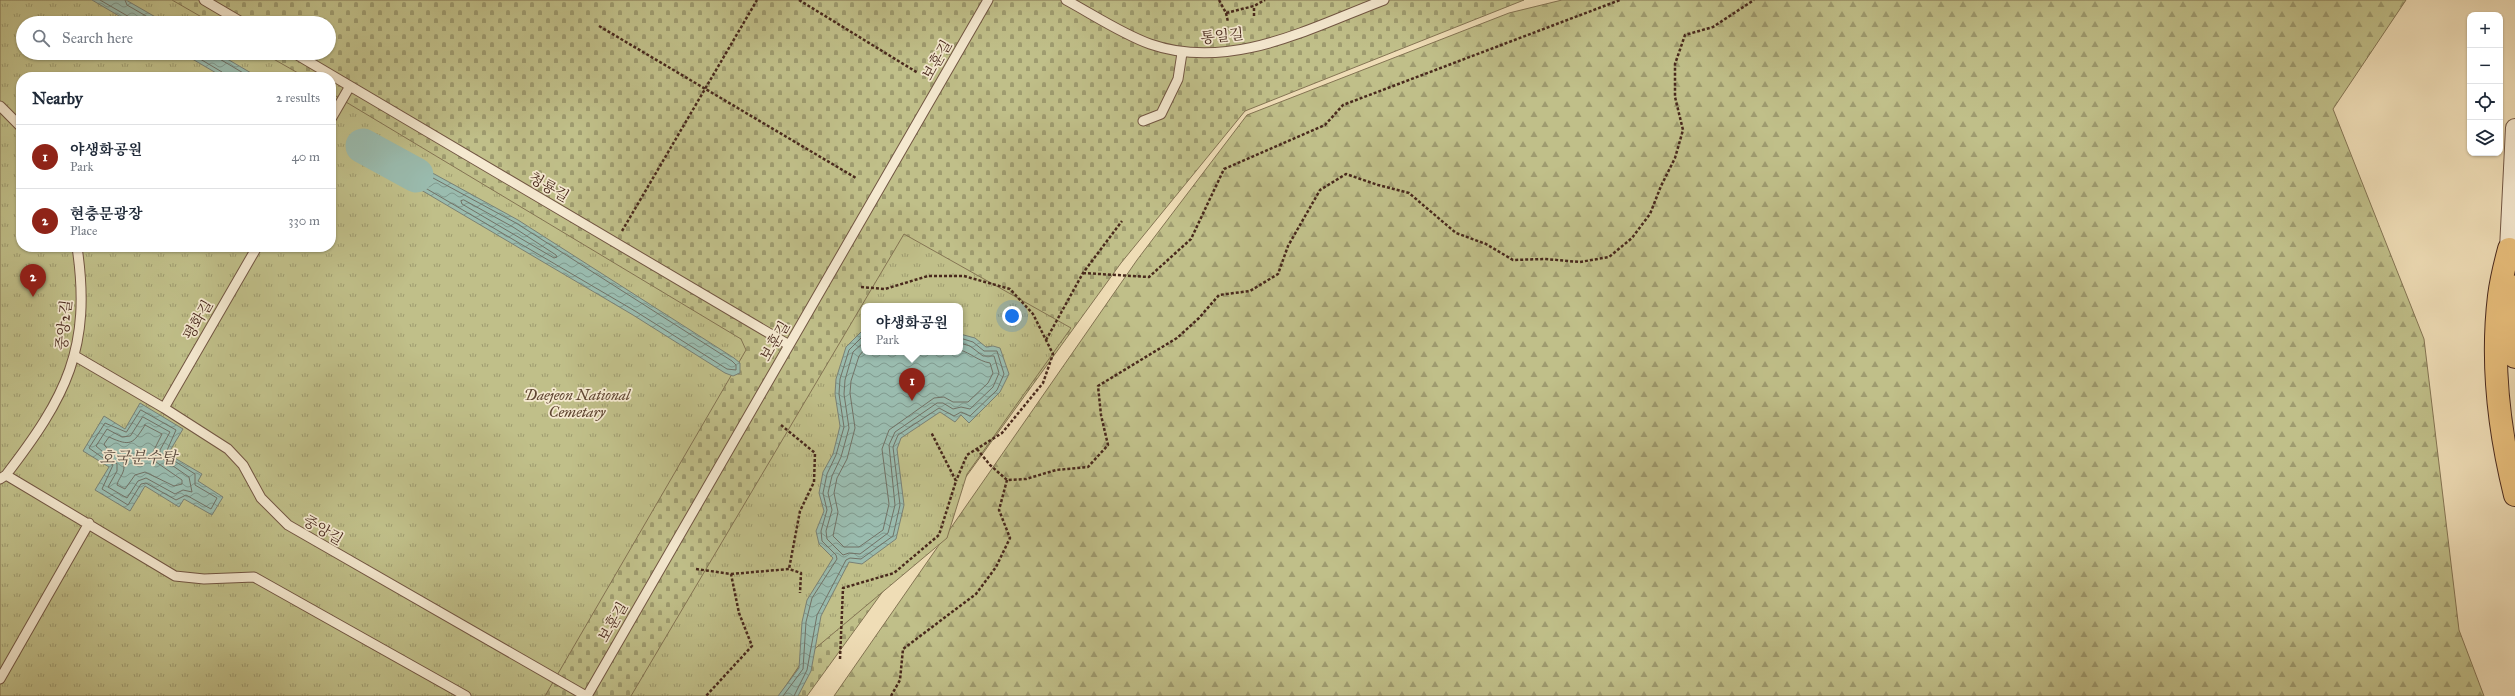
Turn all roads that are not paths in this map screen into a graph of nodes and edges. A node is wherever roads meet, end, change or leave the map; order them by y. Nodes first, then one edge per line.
1 (204, 0) edge
2 (988, 0) edge
3 (1066, 0) edge
4 (1384, 0) edge
5 (231, 16) edge
6 (1182, 53) junction
7 (306, 60) edge
8 (326, 72) edge
9 (336, 78) edge
10 (350, 86) junction
11 (0, 106) edge
12 (336, 110) edge
13 (1143, 121) dead end
14 (16, 122) edge
15 (2515, 128) edge
16 (2509, 249) junction
17 (78, 252) edge
18 (254, 252) edge
19 (789, 344) junction
20 (75, 356) junction
21 (2515, 356) edge
22 (164, 408) junction
23 (3, 477) edge
24 (2515, 495) edge
25 (89, 523) junction
26 (0, 679) edge
27 (466, 696) edge
28 (586, 696) edge

1 - 5 lane
2 - 19 lane, 보훈길
3 - 6 lane, 통일길
4 - 6 lane, 통일길
6 - 13 lane
7 - 8 lane, 청룡길
9 - 10 lane, 청룡길
10 - 12 lane
10 - 19 lane, 청룡길
11 - 14 lane
15 - 16 street
16 - 21 main road
16 - 24 main road
17 - 20 lane, 중앙2길
18 - 22 lane, 평화길
19 - 28 lane, 보훈길
20 - 22 lane, 중앙길
20 - 23 lane, 중앙2길
22 - 28 lane, 중앙길
23 - 25 lane
25 - 26 lane
25 - 27 lane

